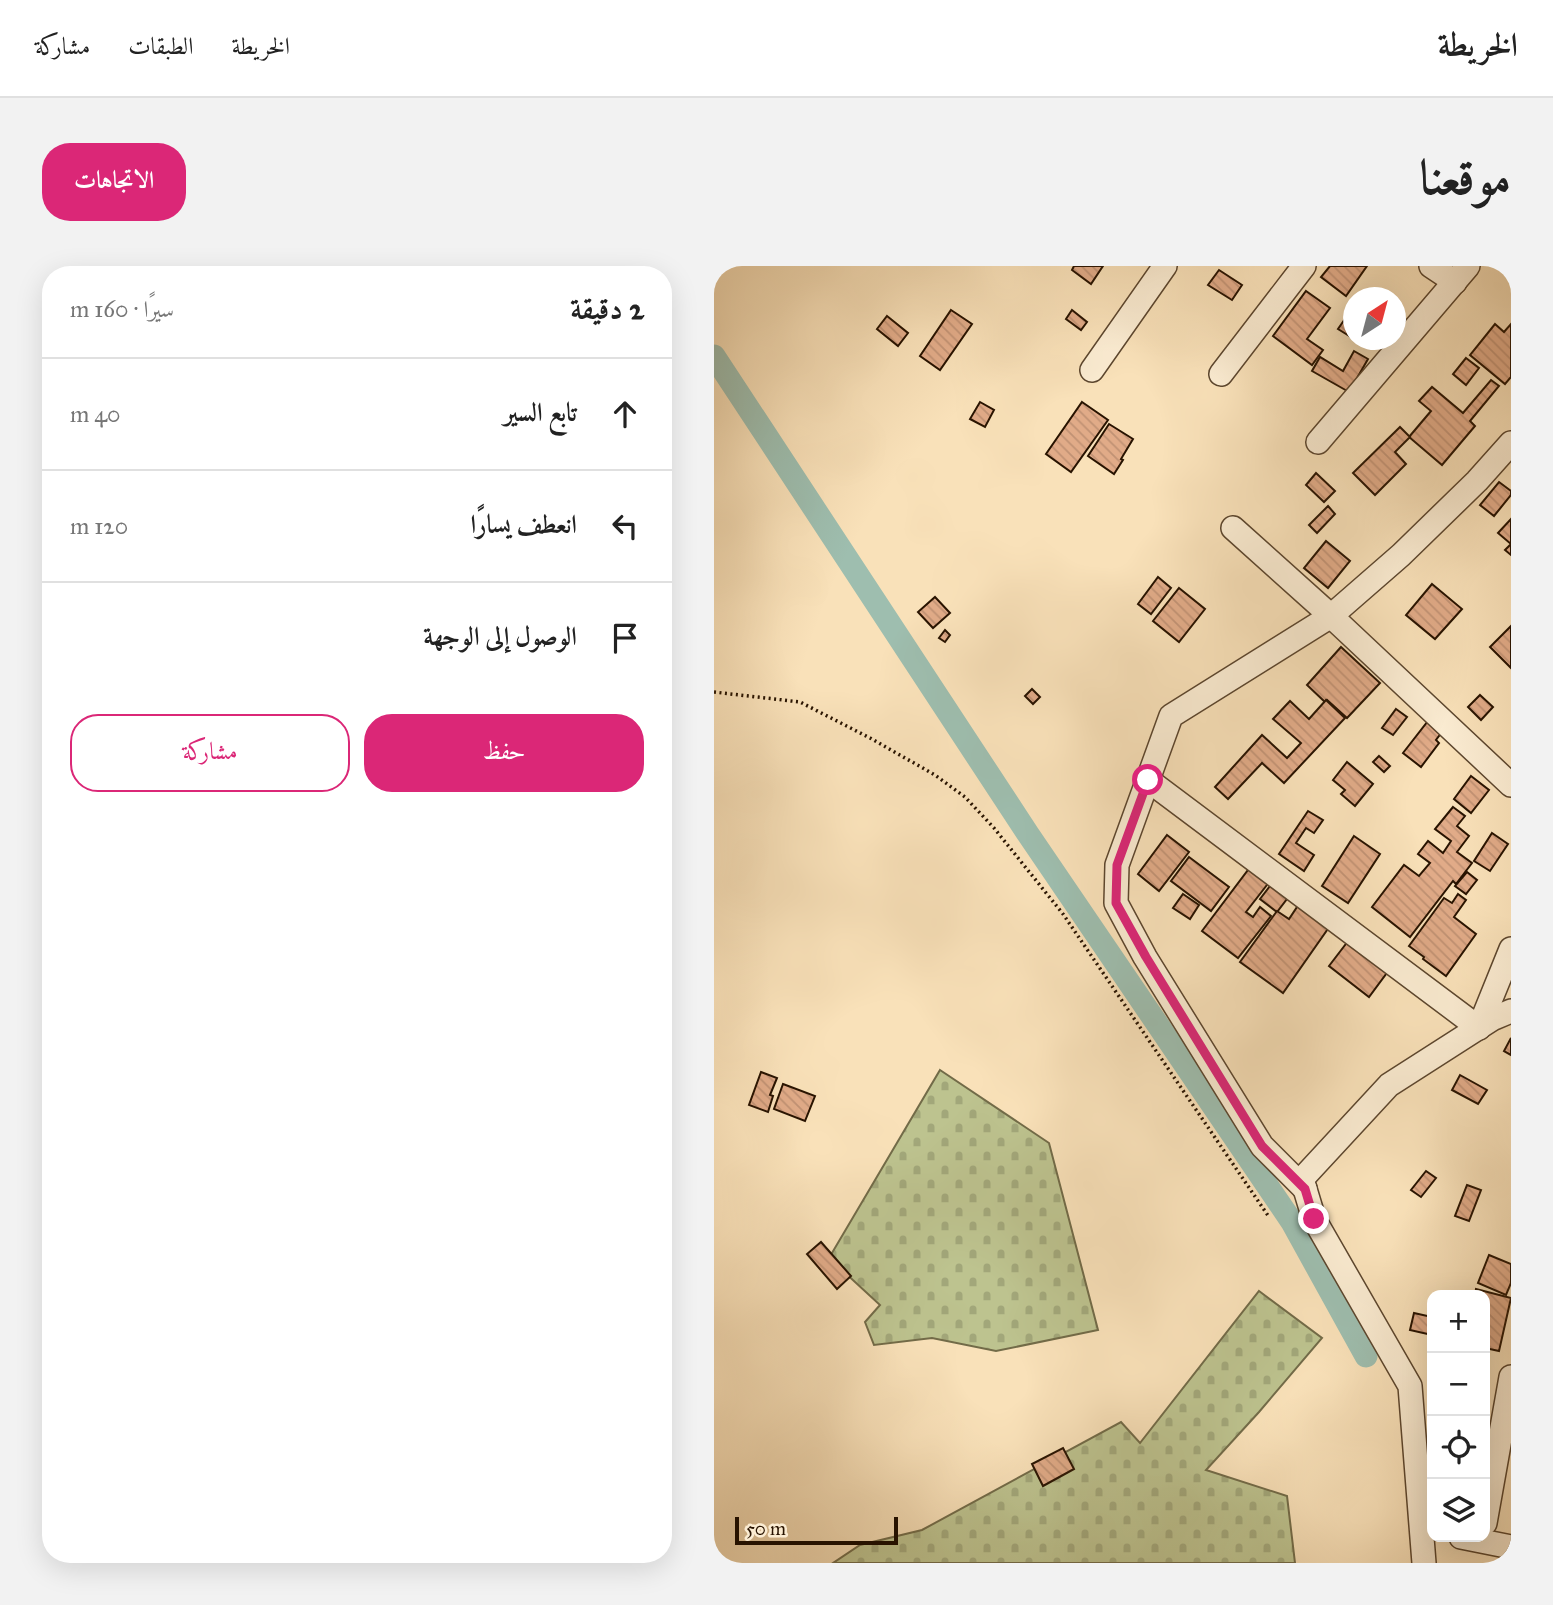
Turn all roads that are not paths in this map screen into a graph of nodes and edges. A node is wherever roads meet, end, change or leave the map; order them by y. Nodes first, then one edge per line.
1 (1304, 266) edge
2 (1431, 266) edge
3 (1159, 268) edge
4 (1461, 274) edge
5 (1091, 370) dead end
6 (1221, 374) dead end
7 (1318, 442) dead end
8 (1511, 443) edge
9 (1233, 528) dead end
10 (1331, 617) junction
11 (1148, 780) junction
12 (1511, 785) edge
13 (1511, 949) edge
14 (1511, 1011) edge
15 (1479, 1028) junction
16 (1305, 1189) junction
17 (1511, 1377) edge
18 (1507, 1416) edge
19 (1490, 1486) edge
20 (1427, 1528) edge
21 (1487, 1542) edge
22 (1511, 1547) edge
23 (1424, 1563) edge

1 - 6 street
2 - 4 street
3 - 5 street
4 - 7 street
8 - 10 street
9 - 10 street
10 - 11 street
10 - 12 street
11 - 15 street
11 - 16 street
13 - 15 street
14 - 15 street
15 - 16 street
16 - 20 street
17 - 18 street
18 - 19 street
20 - 23 street
21 - 22 street

